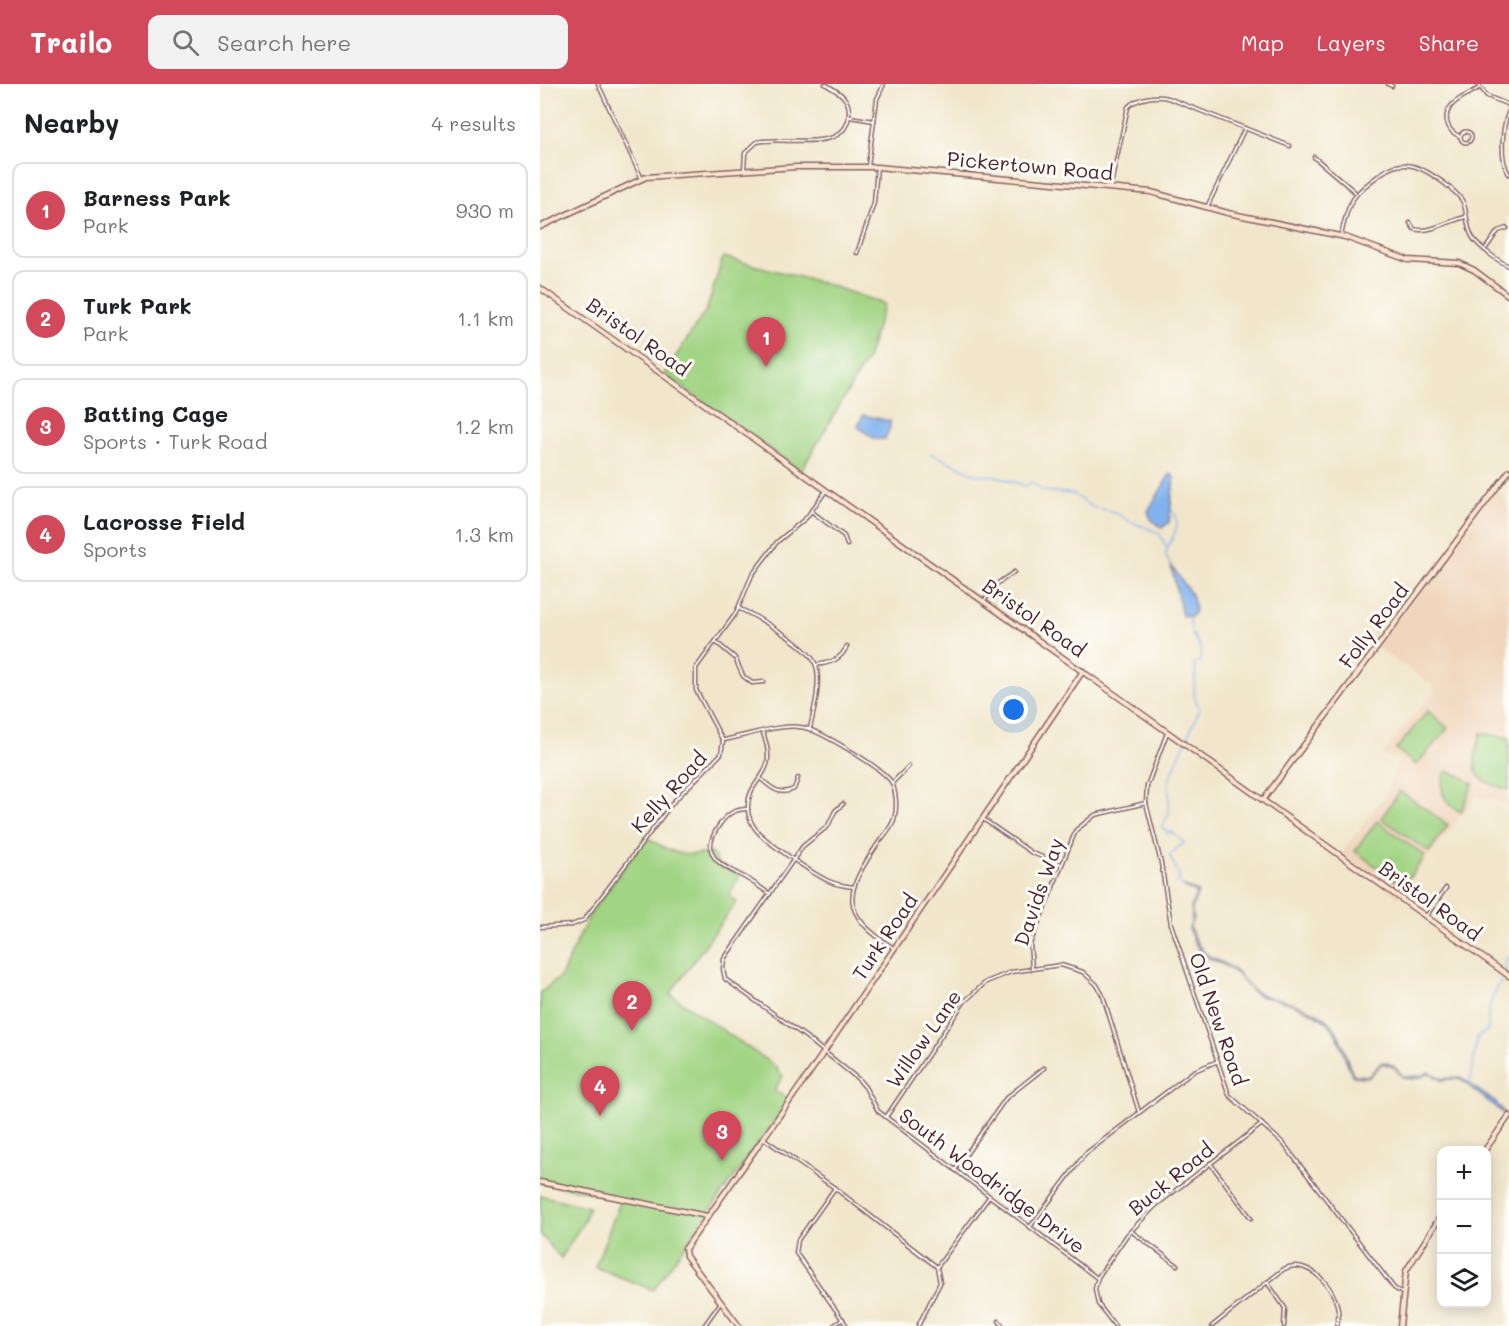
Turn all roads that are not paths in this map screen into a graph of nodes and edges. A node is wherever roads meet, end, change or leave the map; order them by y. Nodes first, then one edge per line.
1 (598, 84) edge
2 (825, 84) edge
3 (884, 84) edge
4 (1478, 84) edge
5 (1479, 88) junction
6 (1509, 105) edge
7 (1509, 111) edge
8 (849, 117) junction
9 (874, 121) junction
10 (1245, 128) junction
11 (1460, 136) dead end
12 (1290, 146) dead end
13 (1314, 157) dead end
14 (868, 167) junction
15 (877, 167) junction
16 (744, 170) junction
17 (1509, 174) edge
18 (642, 179) junction
19 (1110, 188) junction
20 (1356, 193) junction
21 (1207, 207) junction
22 (1466, 217) junction
23 (1410, 223) dead end
24 (540, 227) edge
25 (1507, 228) dead end
26 (1341, 236) junction
27 (1485, 249) junction
28 (857, 253) dead end
29 (1509, 266) edge
30 (540, 288) edge
31 (1509, 296) edge
32 (1509, 471) edge
33 (826, 491) junction
34 (811, 511) junction
35 (847, 545) dead end
36 (1014, 572) dead end
37 (984, 601) junction
38 (738, 608) junction
39 (715, 641) junction
40 (847, 646) dead end
41 (816, 666) junction
42 (1083, 671) junction
43 (764, 682) dead end
44 (810, 728) junction
45 (763, 733) junction
46 (1167, 733) junction
47 (723, 741) junction
48 (909, 766) dead end
49 (798, 778) dead end
50 (761, 780) junction
51 (892, 783) junction
52 (1263, 800) junction
53 (1146, 803) junction
54 (843, 804) dead end
55 (748, 808) junction
56 (983, 819) junction
57 (795, 858) junction
58 (1061, 864) junction
59 (853, 887) junction
60 (1446, 888) dead end
61 (770, 894) junction
62 (1426, 917) junction
63 (540, 927) edge
64 (895, 948) junction
65 (1032, 968) junction
66 (1508, 976) edge
67 (823, 1053) junction
68 (1218, 1061) junction
69 (1044, 1068) dead end
70 (1139, 1112) junction
71 (886, 1117) junction
72 (1508, 1117) edge
73 (1262, 1124) junction
74 (763, 1138) junction
75 (1488, 1146) edge
76 (1210, 1163) junction
77 (955, 1170) junction
78 (540, 1182) edge
79 (835, 1188) junction
80 (989, 1196) junction
81 (707, 1216) junction
82 (1251, 1218) dead end
83 (1437, 1221) edge
84 (1030, 1227) junction
85 (1131, 1231) junction
86 (1177, 1264) dead end
87 (937, 1267) junction
88 (1098, 1278) junction
89 (1267, 1282) junction
90 (1402, 1293) junction
91 (721, 1302) junction
92 (843, 1319) junction
93 (999, 1321) dead end
94 (704, 1326) edge
95 (739, 1326) edge
96 (833, 1326) edge
97 (847, 1326) edge
98 (918, 1326) edge
99 (1003, 1326) edge
100 (1115, 1326) edge
101 (1212, 1326) edge
102 (1284, 1326) edge
103 (1336, 1326) edge
104 (1400, 1326) edge

1 - 18 street
2 - 8 street
3 - 9 street
4 - 5 street
5 - 6 street
5 - 11 street
7 - 17 street
8 - 9 street
8 - 16 street
9 - 14 street
10 - 12 street
10 - 19 street
10 - 21 street
13 - 20 street
14 - 15 street, Pickertown Road
14 - 16 street, Pickertown Road
15 - 19 street, Pickertown Road
15 - 28 street
16 - 18 street, Pickertown Road
18 - 24 street, Pickertown Road
19 - 21 street, Pickertown Road
20 - 22 street
20 - 26 street
21 - 26 street, Pickertown Road
22 - 23 street
22 - 27 street
25 - 27 street
26 - 31 street, Pickertown Road
27 - 29 street
30 - 33 street, Bristol Road
32 - 52 street, Folly Road
33 - 34 street, Kelly Road
33 - 37 street, Bristol Road
34 - 35 street
34 - 38 street, Kelly Road
36 - 37 street
37 - 42 street, Bristol Road
38 - 39 street, Kelly Road
38 - 41 street
39 - 43 street
39 - 47 street, Kelly Road
40 - 41 street
41 - 44 street
42 - 46 street, Bristol Road
42 - 56 street, Turk Road
44 - 45 street
44 - 51 street
45 - 47 street
45 - 50 street
46 - 52 street, Bristol Road
46 - 53 street, Old New Road
47 - 63 street, Kelly Road
48 - 51 street
49 - 50 street
50 - 55 street
51 - 59 street
52 - 62 street, Bristol Road
53 - 58 street, Davids Way
53 - 68 street, Old New Road
54 - 57 street, South Woodridge Drive
55 - 57 street
55 - 61 street
56 - 58 street
56 - 64 street, Turk Road
57 - 59 street
57 - 61 street, South Woodridge Drive
58 - 65 street, Davids Way
59 - 64 street
60 - 62 street
61 - 67 street, South Woodridge Drive
62 - 66 street, Bristol Road
64 - 67 street, Turk Road
65 - 70 street, Willow Lane
65 - 71 street, Willow Lane
67 - 71 street, South Woodridge Drive
67 - 74 street, Turk Road
68 - 70 street
68 - 73 street, Old New Road
69 - 77 street
70 - 84 street
71 - 77 street, South Woodridge Drive
72 - 75 street
73 - 76 street, Buck Road
73 - 90 street, Old New Road
74 - 79 street
74 - 81 street, Turk Road
76 - 82 street
76 - 85 street, Buck Road
77 - 80 street, South Woodridge Drive
78 - 81 street
79 - 87 street
79 - 92 street
80 - 84 street, South Woodridge Drive
80 - 87 street
81 - 91 street, Turk Road
83 - 90 street
84 - 88 street, South Woodridge Drive
85 - 86 street
85 - 88 street, Buck Road
87 - 98 street
88 - 100 street
89 - 101 street
89 - 102 street
89 - 103 street
90 - 104 street
91 - 94 street
91 - 95 street
92 - 96 street
92 - 97 street
93 - 99 street

